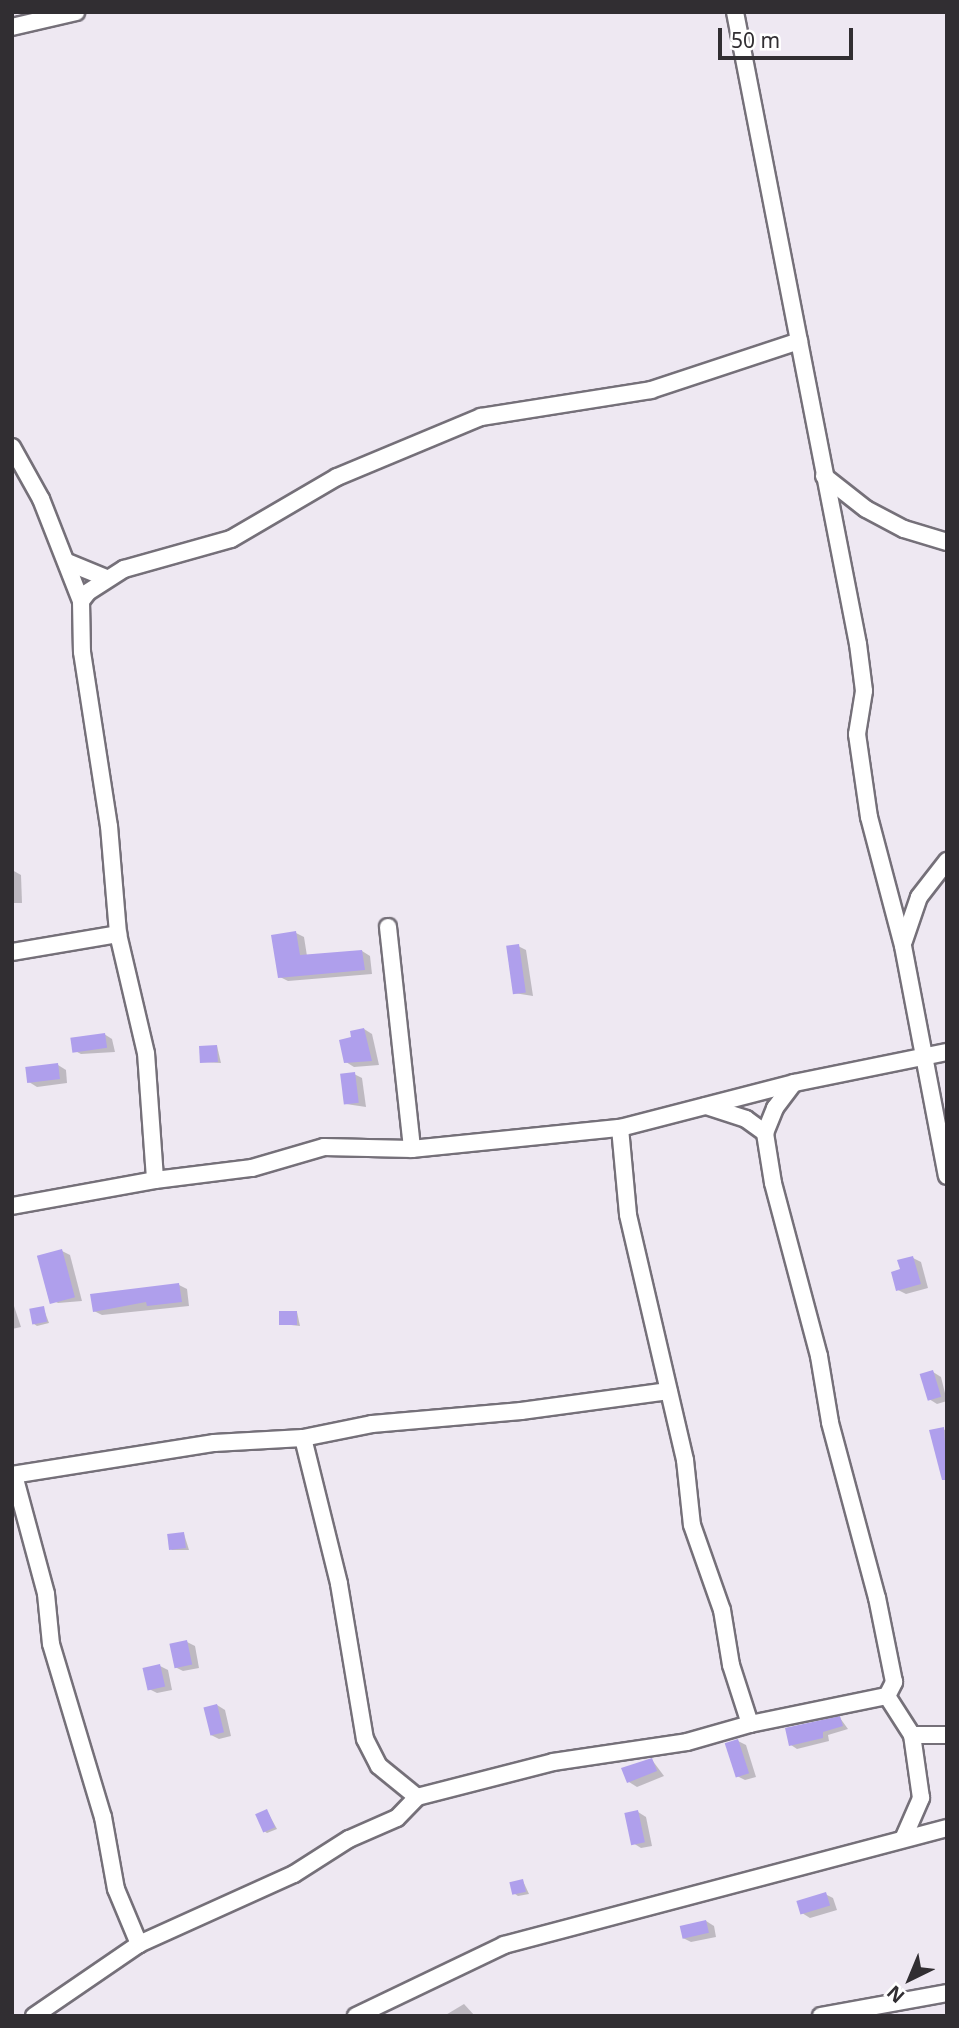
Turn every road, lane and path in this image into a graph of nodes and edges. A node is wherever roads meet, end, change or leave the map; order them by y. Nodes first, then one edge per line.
1 (76, 12) edge
2 (735, 12) edge
3 (12, 27) edge
4 (799, 341) junction
5 (12, 447) edge
6 (824, 477) junction
7 (947, 542) edge
8 (67, 562) junction
9 (106, 578) junction
10 (81, 601) junction
11 (947, 861) edge
12 (388, 927) dead end
13 (118, 934) junction
14 (903, 946) junction
15 (12, 952) edge
16 (947, 1052) edge
17 (922, 1054) junction
18 (794, 1083) junction
19 (706, 1106) junction
20 (620, 1128) junction
21 (765, 1133) junction
22 (412, 1149) junction
23 (947, 1176) edge
24 (155, 1180) junction
25 (12, 1206) edge
26 (669, 1391) junction
27 (303, 1438) junction
28 (13, 1475) edge
29 (887, 1696) junction
30 (750, 1724) junction
31 (912, 1735) junction
32 (947, 1735) edge
33 (417, 1797) junction
34 (947, 1828) edge
35 (904, 1837) junction
36 (139, 1944) junction
37 (947, 1993) edge
38 (34, 2016) edge
39 (356, 2016) edge
40 (821, 2016) edge

1 - 3 street
2 - 4 street
4 - 6 street
4 - 9 street
5 - 8 street
6 - 7 street
6 - 14 street
8 - 9 street
8 - 10 street
9 - 10 street
10 - 13 street
11 - 14 street
12 - 22 street
13 - 15 street
13 - 24 street
14 - 17 street
16 - 17 street
17 - 18 street
17 - 23 street
18 - 19 street
18 - 21 street
19 - 20 street
19 - 21 street
20 - 22 street
20 - 26 street
21 - 29 street
22 - 24 street
24 - 25 street
26 - 27 street
26 - 30 street
27 - 28 street
27 - 33 street
28 - 36 street
29 - 30 street
29 - 31 street
30 - 33 street
31 - 32 street
31 - 35 street
33 - 36 street
34 - 35 street
35 - 39 street
36 - 38 street
37 - 40 street

